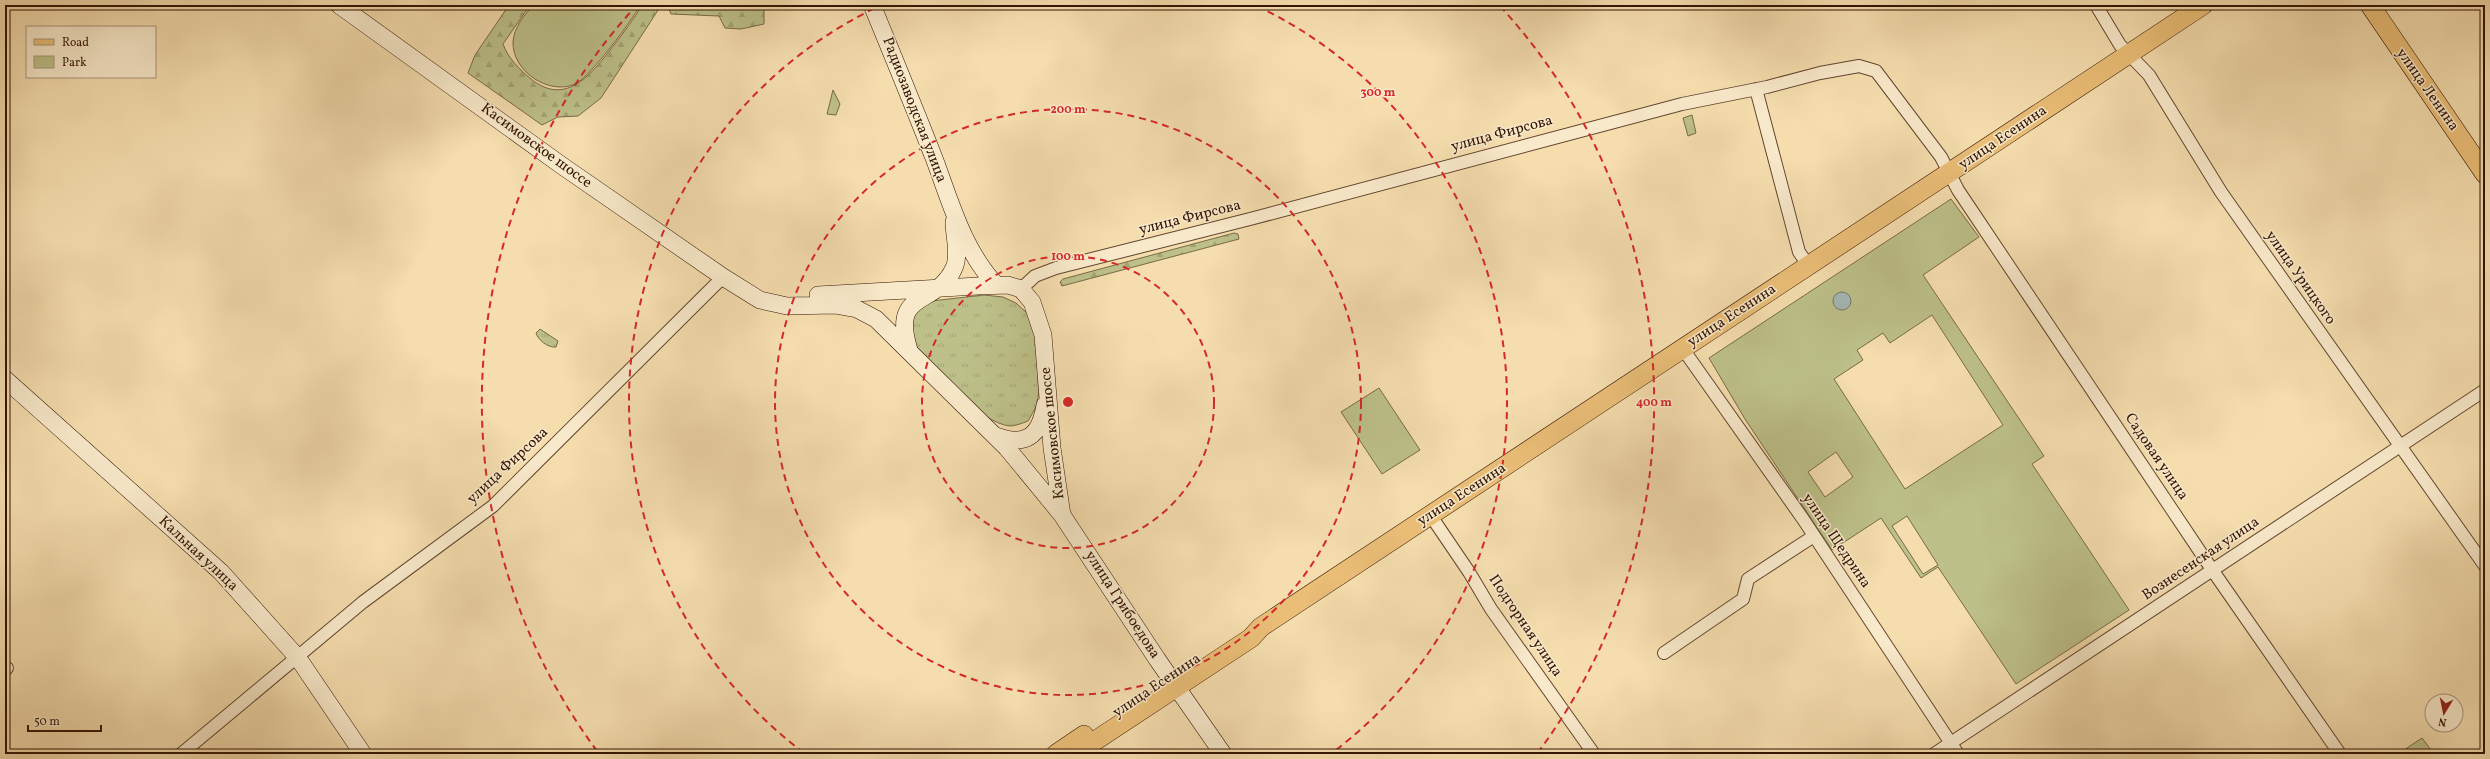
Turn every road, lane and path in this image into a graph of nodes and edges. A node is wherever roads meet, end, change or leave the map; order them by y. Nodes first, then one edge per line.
1 (339, 5) edge
2 (872, 5) edge
3 (2096, 5) edge
4 (2203, 5) edge
5 (2370, 5) edge
6 (2383, 5) edge
7 (2128, 54) junction
8 (1756, 89) junction
9 (2485, 157) edge
10 (1950, 174) junction
11 (2485, 174) edge
12 (954, 216) junction
13 (1809, 266) junction
14 (728, 281) junction
15 (997, 286) junction
16 (939, 288) junction
17 (1022, 288) junction
18 (1683, 349) junction
19 (910, 352) junction
20 (5, 379) edge
21 (2485, 390) edge
22 (1047, 391) junction
23 (1008, 442) junction
24 (2399, 446) junction
25 (1052, 448) junction
26 (1062, 515) junction
27 (1431, 516) junction
28 (1814, 536) junction
29 (2485, 566) edge
30 (2213, 571) junction
31 (1664, 653) dead end
32 (298, 658) junction
33 (1174, 683) junction
34 (1951, 743) junction
35 (181, 754) edge
36 (364, 754) edge
37 (1056, 754) edge
38 (1075, 754) edge
39 (1223, 754) edge
40 (1594, 754) edge
41 (1934, 754) edge
42 (1958, 754) edge
43 (2340, 754) edge

1 - 14 main road, Касимовское шоссе
2 - 12 main road, Радиозаводская улица
3 - 7 street, улица Урицкого
4 - 7 main road, улица Есенина
5 - 11 main road, улица Ленина
6 - 9 main road, улица Ленина
7 - 10 main road, улица Есенина
7 - 24 street, улица Урицкого
8 - 10 street, улица Фирсова
8 - 13 street
8 - 17 street, улица Фирсова
10 - 13 main road, улица Есенина
10 - 30 street, Садовая улица
12 - 15 main road
12 - 16 main road
13 - 18 main road, улица Есенина
14 - 16 main road, Касимовское шоссе
14 - 19 main road, Касимовское шоссе
14 - 32 street, улица Фирсова
15 - 16 main road, Касимовское шоссе
15 - 17 main road, Касимовское шоссе
16 - 19 main road, Касимовское шоссе
17 - 22 main road, Касимовское шоссе
18 - 27 main road, улица Есенина
18 - 28 street, улица Щедрина
19 - 23 main road, Касимовское шоссе
20 - 32 main road, Кальная улица
21 - 24 street, Вознесенская улица
22 - 23 main road
22 - 25 main road, Касимовское шоссе
23 - 25 main road
23 - 26 main road, Касимовское шоссе
24 - 29 street, улица Урицкого
24 - 30 street, Вознесенская улица
25 - 26 main road, Касимовское шоссе
26 - 33 main road, улица Грибоедова
27 - 33 main road, улица Есенина
27 - 40 street, Подгорная улица
28 - 31 street
28 - 34 street, улица Щедрина
30 - 34 street, Вознесенская улица
30 - 43 street, Садовая улица
32 - 35 street, улица Фирсова
32 - 36 main road, Кальная улица
33 - 37 main road, улица Есенина
33 - 38 main road, улица Есенина
33 - 39 main road, улица Грибоедова
34 - 41 street, Вознесенская улица
34 - 42 street, улица Щедрина

